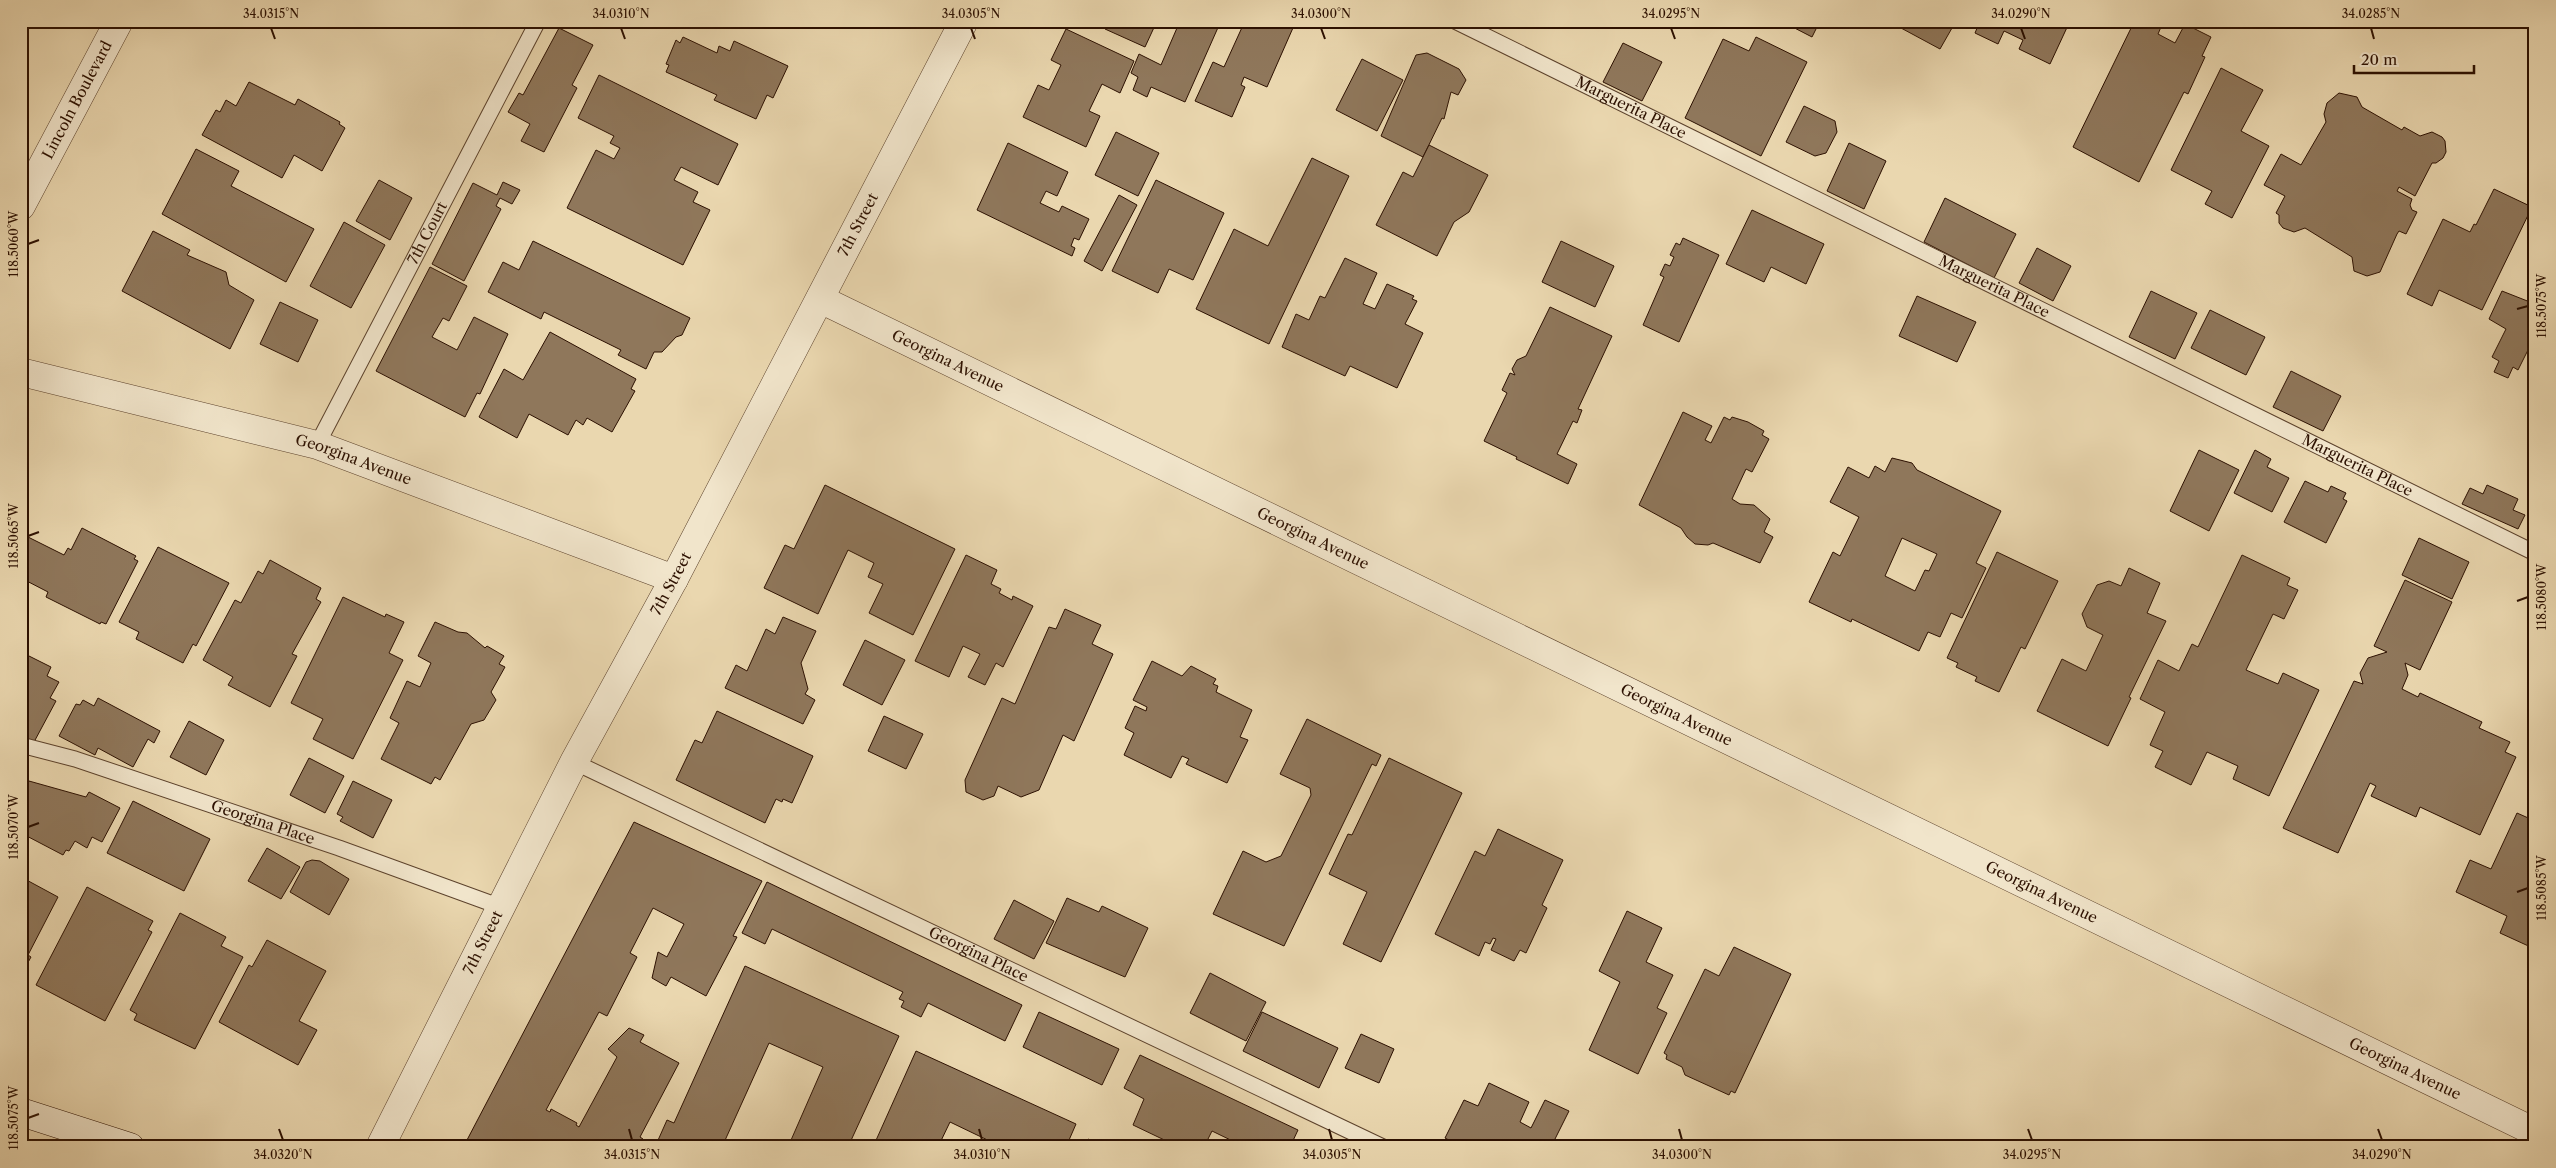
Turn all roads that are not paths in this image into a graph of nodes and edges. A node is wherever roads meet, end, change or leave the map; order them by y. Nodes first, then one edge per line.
1 (119, 21) edge
2 (538, 21) edge
3 (964, 21) edge
4 (1455, 21) edge
5 (21, 206) edge
6 (820, 299) junction
7 (21, 372) edge
8 (317, 446) junction
9 (2535, 553) edge
10 (674, 580) junction
11 (21, 745) edge
12 (574, 762) junction
13 (501, 907) junction
14 (21, 1112) edge
15 (2535, 1132) edge
16 (130, 1147) edge
17 (380, 1147) edge
18 (1383, 1147) edge

1 - 5 street, Lincoln Boulevard
2 - 8 lane, 7th Court
3 - 6 street, 7th Street
4 - 9 lane, Marguerita Place
6 - 10 street, 7th Street
6 - 15 street, Georgina Avenue
7 - 8 street, Georgina Avenue
8 - 10 street, Georgina Avenue
10 - 12 street, 7th Street
11 - 13 lane, Georgina Place
12 - 13 street, 7th Street
12 - 18 lane, Georgina Place
13 - 17 street, 7th Street
14 - 16 street

